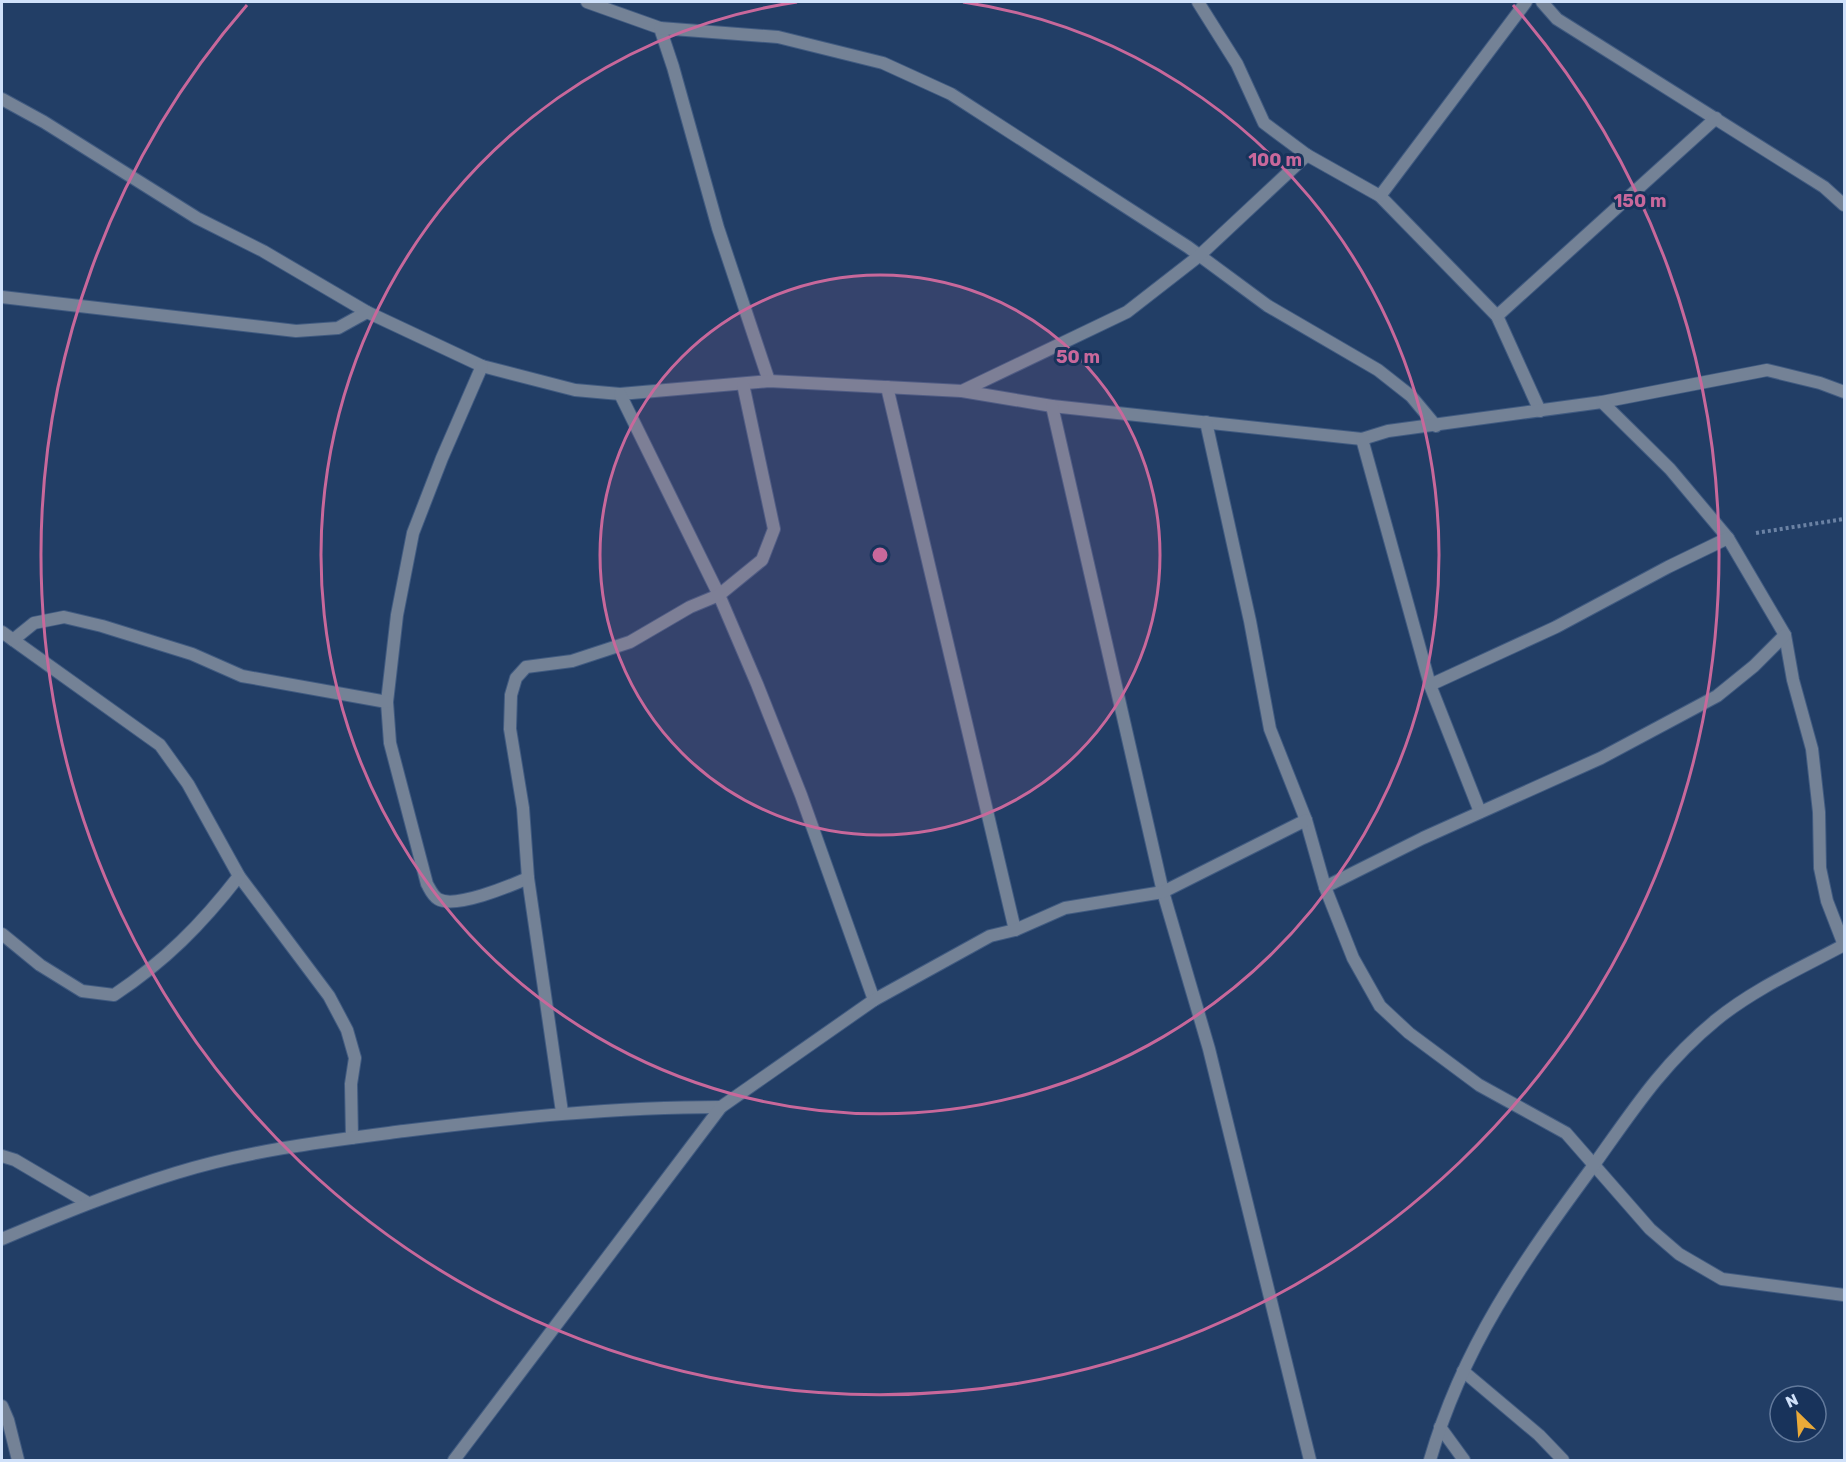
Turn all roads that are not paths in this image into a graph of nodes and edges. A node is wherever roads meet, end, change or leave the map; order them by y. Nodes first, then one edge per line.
1 (587, 2) edge
2 (1198, 2) edge
3 (1526, 2) edge
4 (1542, 2) edge
5 (616, 5) edge
6 (660, 28) junction
7 (2, 99) edge
8 (1716, 118) junction
9 (1307, 155) junction
10 (1380, 196) junction
11 (1845, 205) edge
12 (1199, 256) junction
13 (2, 297) edge
14 (368, 312) junction
15 (1497, 316) junction
16 (482, 366) junction
17 (769, 381) junction
18 (743, 384) junction
19 (887, 387) junction
20 (963, 391) junction
21 (1845, 392) edge
22 (620, 394) junction
23 (1602, 402) junction
24 (1052, 406) junction
25 (1540, 411) junction
26 (1206, 422) junction
27 (1436, 426) junction
28 (1362, 438) junction
29 (1728, 538) junction
30 (719, 595) junction
31 (2, 632) edge
32 (1785, 635) junction
33 (13, 640) junction
34 (1430, 685) junction
35 (387, 702) junction
36 (1480, 812) junction
37 (1306, 820) junction
38 (239, 876) junction
39 (528, 878) junction
40 (1325, 887) junction
41 (1163, 892) junction
42 (1015, 930) junction
43 (2, 934) edge
44 (1844, 945) edge
45 (874, 1000) junction
46 (721, 1107) junction
47 (562, 1112) junction
48 (352, 1137) junction
49 (2, 1156) edge
50 (1592, 1166) junction
51 (88, 1203) junction
52 (2, 1239) edge
53 (1845, 1295) edge
54 (1463, 1371) junction
55 (2, 1406) edge
56 (1440, 1427) junction
57 (18, 1461) edge
58 (454, 1461) edge
59 (1310, 1461) edge
60 (1430, 1461) edge
61 (1464, 1461) edge
62 (1563, 1461) edge

1 - 5 street
2 - 9 street
3 - 10 street
4 - 8 street
5 - 6 street
6 - 12 street
6 - 17 street
7 - 14 street
8 - 11 street
8 - 15 street
9 - 10 street
9 - 12 street
10 - 15 street
12 - 20 street
12 - 27 street
13 - 14 street
14 - 16 street
15 - 25 street
16 - 22 street
16 - 35 street
17 - 18 street
17 - 19 street
18 - 22 street
18 - 30 street
19 - 20 street
19 - 42 street
20 - 24 street
21 - 23 street
22 - 30 street
23 - 25 street
23 - 29 street
24 - 26 street
24 - 41 street
25 - 27 street
26 - 28 street
26 - 37 street
27 - 28 street
28 - 34 street
29 - 32 street
29 - 34 street
30 - 39 street
30 - 45 street
31 - 33 street
32 - 36 street
32 - 44 street
33 - 35 street
33 - 38 street
34 - 36 street
35 - 39 street
36 - 40 street
37 - 40 street
37 - 41 street
38 - 43 street
38 - 48 street
39 - 47 street
40 - 50 street
41 - 42 street
41 - 59 street
42 - 45 street
44 - 50 street
45 - 46 street
46 - 47 street
46 - 58 street
47 - 48 street
48 - 51 street
49 - 51 street
50 - 53 street
50 - 54 street
51 - 52 street
54 - 56 street
54 - 62 street
55 - 57 street
56 - 60 street
56 - 61 street

